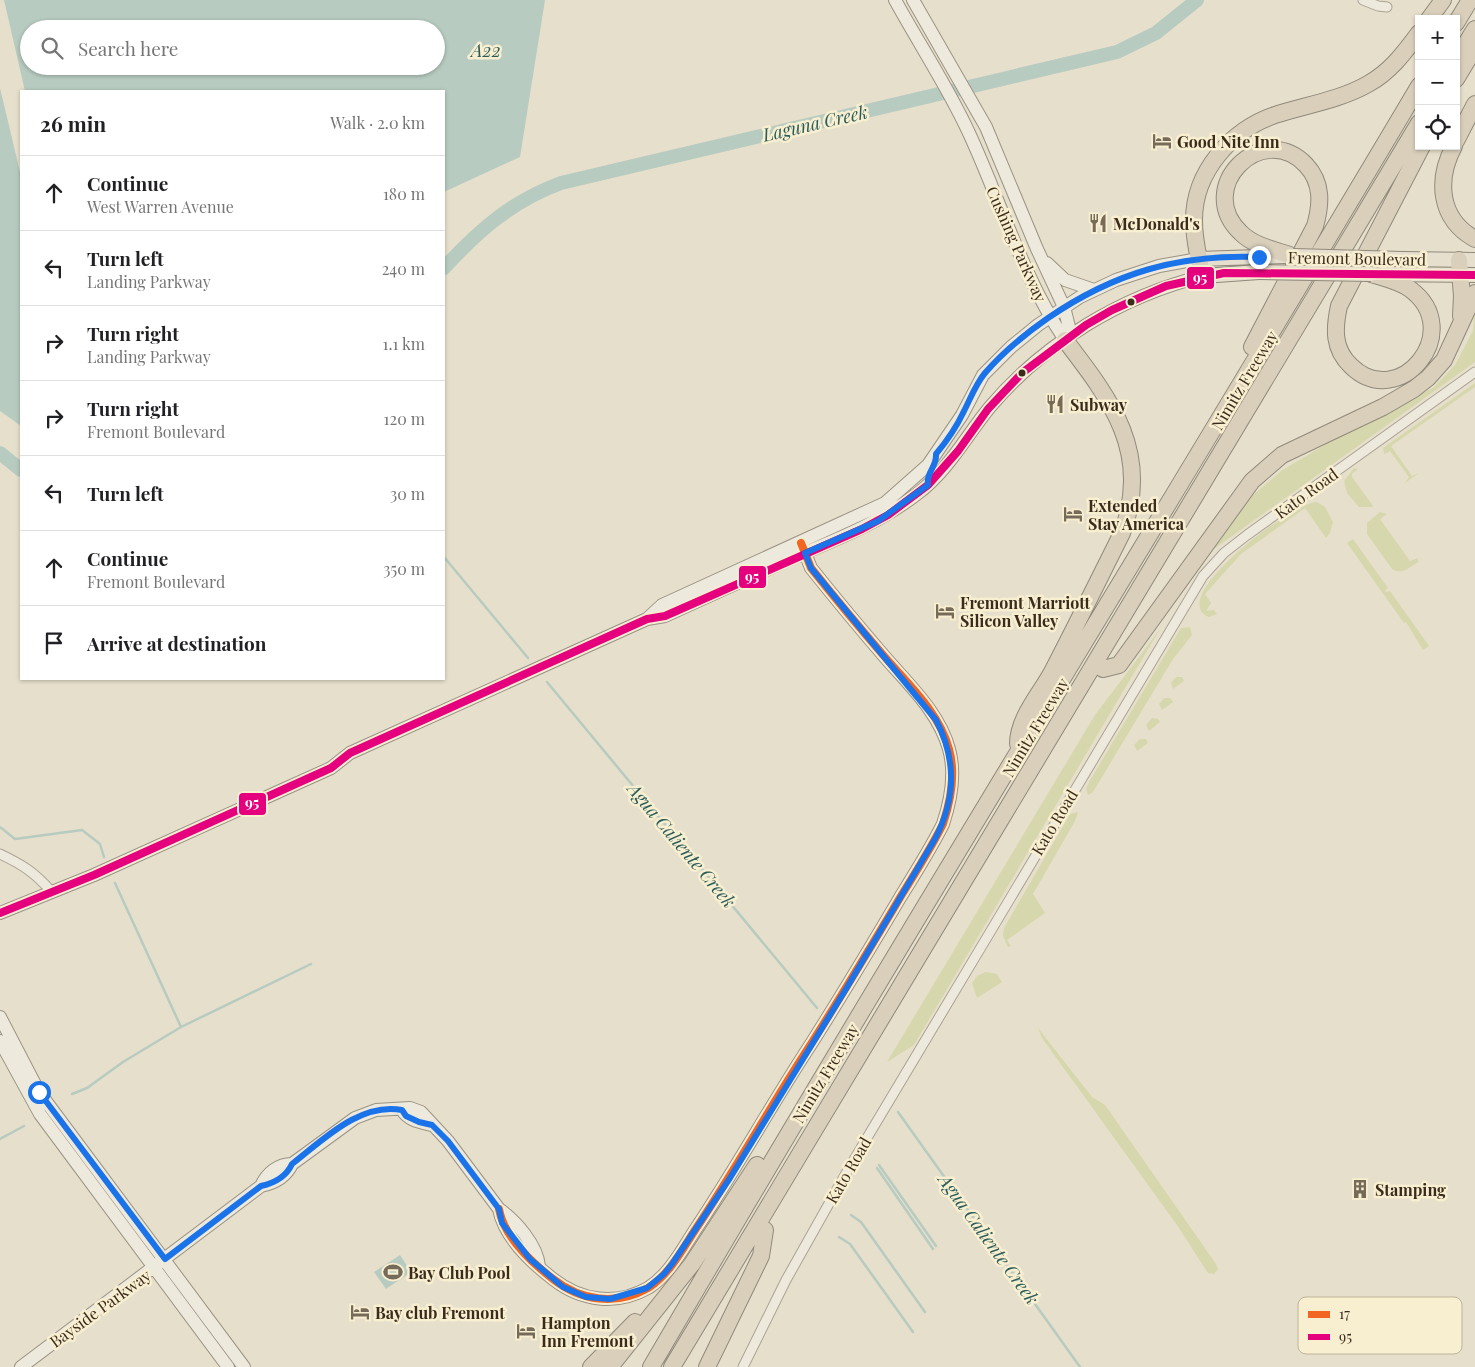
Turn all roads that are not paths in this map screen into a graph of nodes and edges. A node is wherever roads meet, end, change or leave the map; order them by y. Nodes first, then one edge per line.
1 (895, 0) edge
2 (913, 0) edge
3 (1363, 0) edge
4 (1443, 0) edge
5 (1470, 0) edge
6 (1387, 7) dead end
7 (1432, 15) edge
8 (1460, 16) edge
9 (1475, 29) edge
10 (1415, 38) edge
11 (1475, 48) edge
12 (1460, 53) edge
13 (1460, 72) edge
14 (1415, 93) edge
15 (1475, 104) edge
16 (1415, 130) edge
17 (1460, 133) edge
18 (1415, 149) edge
19 (1420, 150) edge
20 (1453, 150) edge
21 (1475, 239) edge
22 (1037, 249) junction
23 (1262, 252) junction
24 (1293, 256) joint
25 (1198, 258) junction
26 (1467, 268) edge
27 (1370, 274) joint
28 (1202, 276) junction
29 (1397, 278) junction
30 (1094, 290) junction
31 (1475, 293) edge
32 (1064, 307) junction
33 (1050, 317) junction
34 (1461, 323) junction
35 (1065, 340) junction
36 (1475, 372) edge
37 (962, 415) junction
38 (958, 451) junction
39 (936, 454) junction
40 (1194, 463) junction
41 (928, 485) junction
42 (803, 548) junction
43 (1103, 669) junction
44 (1018, 755) junction
45 (0, 854) edge
46 (52, 891) junction
47 (0, 912) edge
48 (0, 1017) edge
49 (0, 1041) edge
50 (779, 1148) junction
51 (765, 1230) junction
52 (165, 1259) junction
53 (155, 1268) junction
54 (671, 1288) junction
55 (21, 1367) edge
56 (228, 1367) edge
57 (244, 1367) edge
58 (591, 1367) edge
59 (610, 1367) edge
60 (651, 1367) edge
61 (672, 1367) edge
62 (683, 1367) edge
63 (706, 1367) edge
64 (743, 1367) edge

1 - 33 main road, Cushing Parkway
2 - 22 main road, Cushing Parkway
3 - 6 street
4 - 7 highway
5 - 8 highway
9 - 12 highway
10 - 25 highway
11 - 13 highway
14 - 40 highway, Nimitz Freeway
15 - 17 highway
16 - 61 highway
18 - 43 highway, Nimitz Freeway
19 - 29 highway
20 - 21 highway
22 - 30 main road
22 - 32 main road, Cushing Parkway
23 - 24 highway
23 - 25 main road, Fremont Boulevard
23 - 40 highway
24 - 26 main road, Fremont Boulevard, bridge
25 - 28 highway
25 - 30 main road, Fremont Boulevard
26 - 29 main road, Fremont Boulevard
26 - 34 highway
27 - 28 main road, Fremont Boulevard, bridge
27 - 29 highway
28 - 35 main road, Fremont Boulevard
30 - 32 main road, Fremont Boulevard
31 - 34 highway
32 - 33 main road, Fremont Boulevard
32 - 35 main road, Cushing Parkway
33 - 35 main road, Cushing Parkway
33 - 37 main road, Fremont Boulevard
34 - 43 highway
35 - 38 main road, Fremont Boulevard
35 - 44 highway
36 - 64 street, Kato Road
37 - 38 main road
37 - 39 main road, Fremont Boulevard
38 - 41 main road, Fremont Boulevard
39 - 41 main road
39 - 42 main road, Fremont Boulevard
40 - 44 highway, Nimitz Freeway
41 - 42 main road, Fremont Boulevard
42 - 46 main road, Fremont Boulevard
42 - 52 main road, Bayside Parkway
43 - 51 highway, Nimitz Freeway
44 - 50 highway, Nimitz Freeway
45 - 46 street
46 - 47 main road, Fremont Boulevard
48 - 52 main road
49 - 53 main road
50 - 54 highway
50 - 60 highway, Nimitz Freeway
51 - 62 highway, Nimitz Freeway
51 - 63 highway
52 - 53 main road, Bayside Parkway
52 - 57 main road
53 - 55 main road, Bayside Parkway
53 - 56 main road
54 - 58 highway
54 - 59 highway

